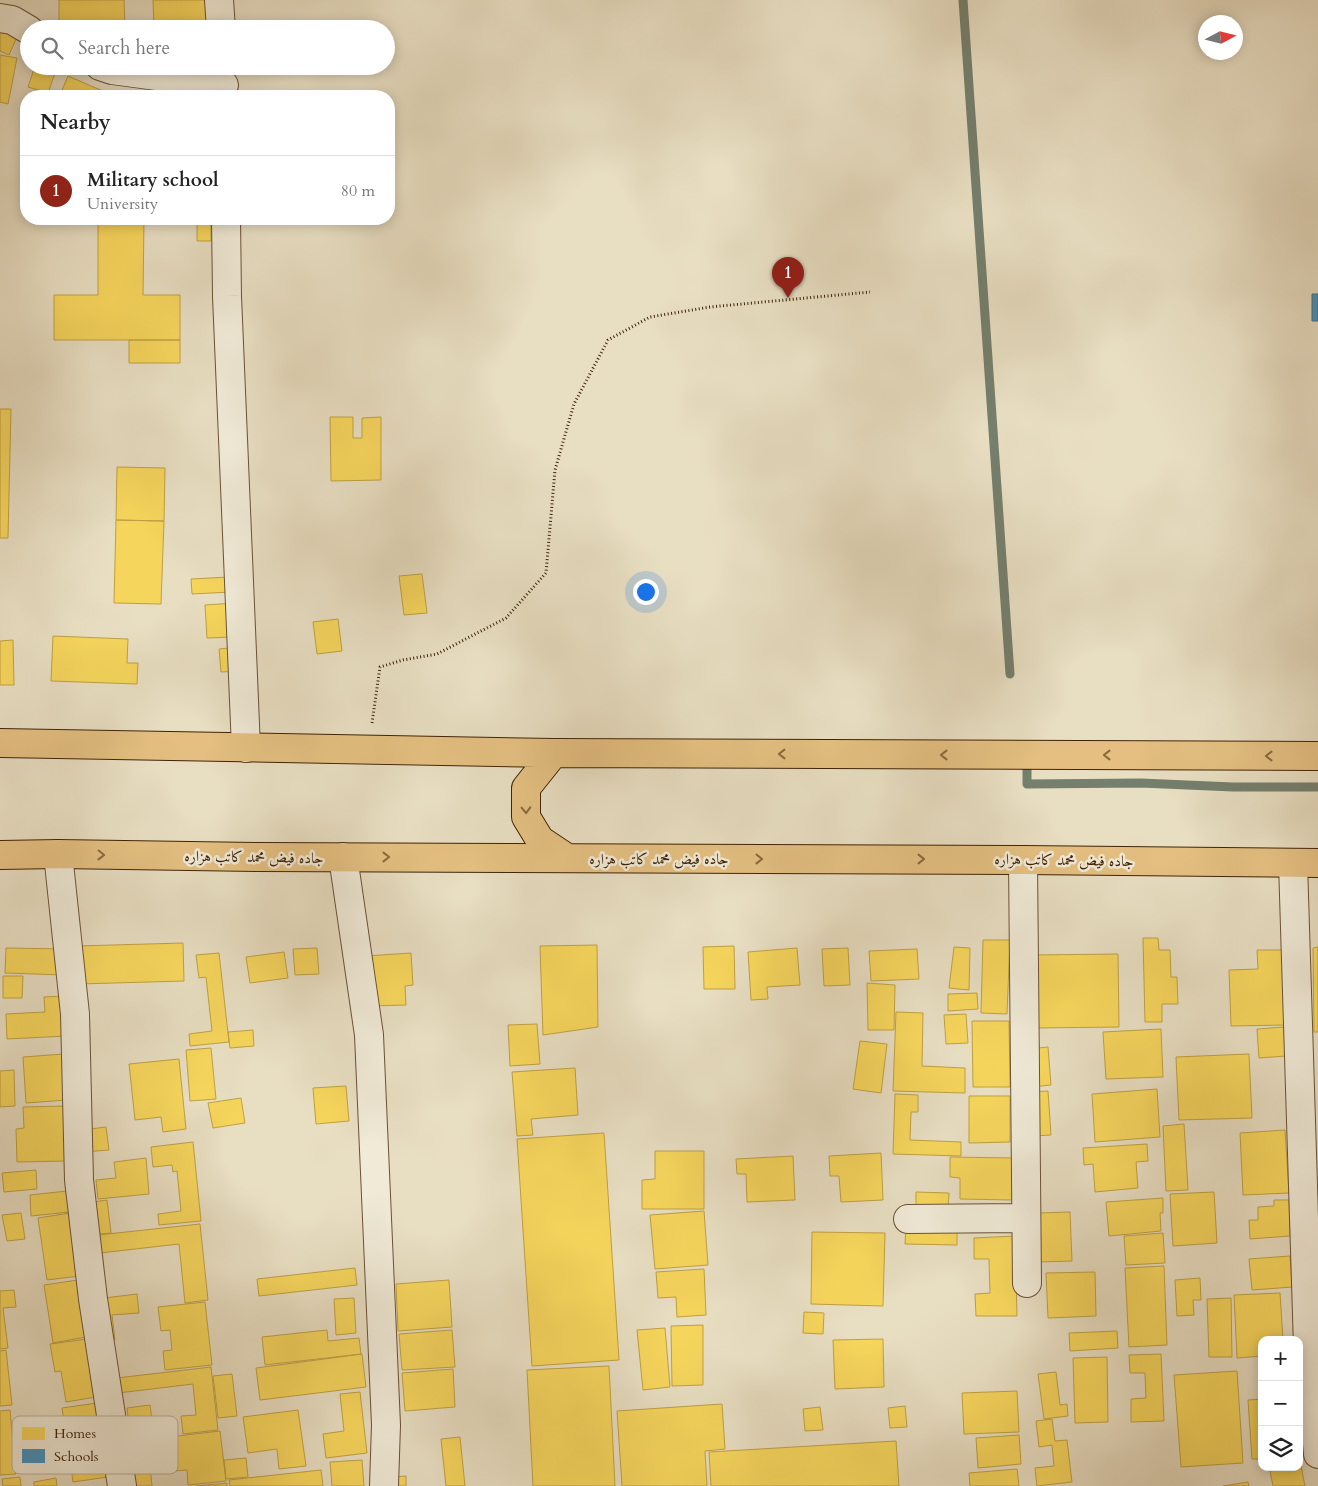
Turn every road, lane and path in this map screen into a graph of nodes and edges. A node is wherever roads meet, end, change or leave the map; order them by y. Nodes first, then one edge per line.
1 (220, 0) edge
2 (0, 18) edge
3 (221, 20) edge
4 (20, 25) edge
5 (159, 75) edge
6 (224, 82) edge
7 (226, 225) edge
8 (870, 292) dead end
9 (0, 743) edge
10 (246, 748) junction
11 (369, 751) junction
12 (554, 753) junction
13 (1318, 756) edge
14 (58, 854) junction
15 (0, 855) edge
16 (343, 857) junction
17 (567, 858) junction
18 (1023, 860) junction
19 (1305, 863) edge
20 (1026, 1218) junction
21 (908, 1219) dead end
22 (1027, 1283) dead end
23 (111, 1416) edge
24 (1318, 1454) edge
25 (384, 1486) edge

1 - 3 street
2 - 4 street
5 - 6 street
7 - 10 street
8 - 11 path
9 - 10 main road
10 - 11 main road
11 - 12 main road
13 -> 12 main road
12 -> 17 main road
14 - 15 main road, جاده فیض محمد کاتب هزاره
14 -> 16 main road, جاده فیض محمد کاتب هزاره
14 - 23 street
16 -> 17 main road, جاده فیض محمد کاتب هزاره
16 - 25 street
17 -> 18 main road, جاده فیض محمد کاتب هزاره
18 - 19 main road, جاده فیض محمد کاتب هزاره
18 - 20 street
19 - 24 street
20 - 21 street
20 - 22 street

